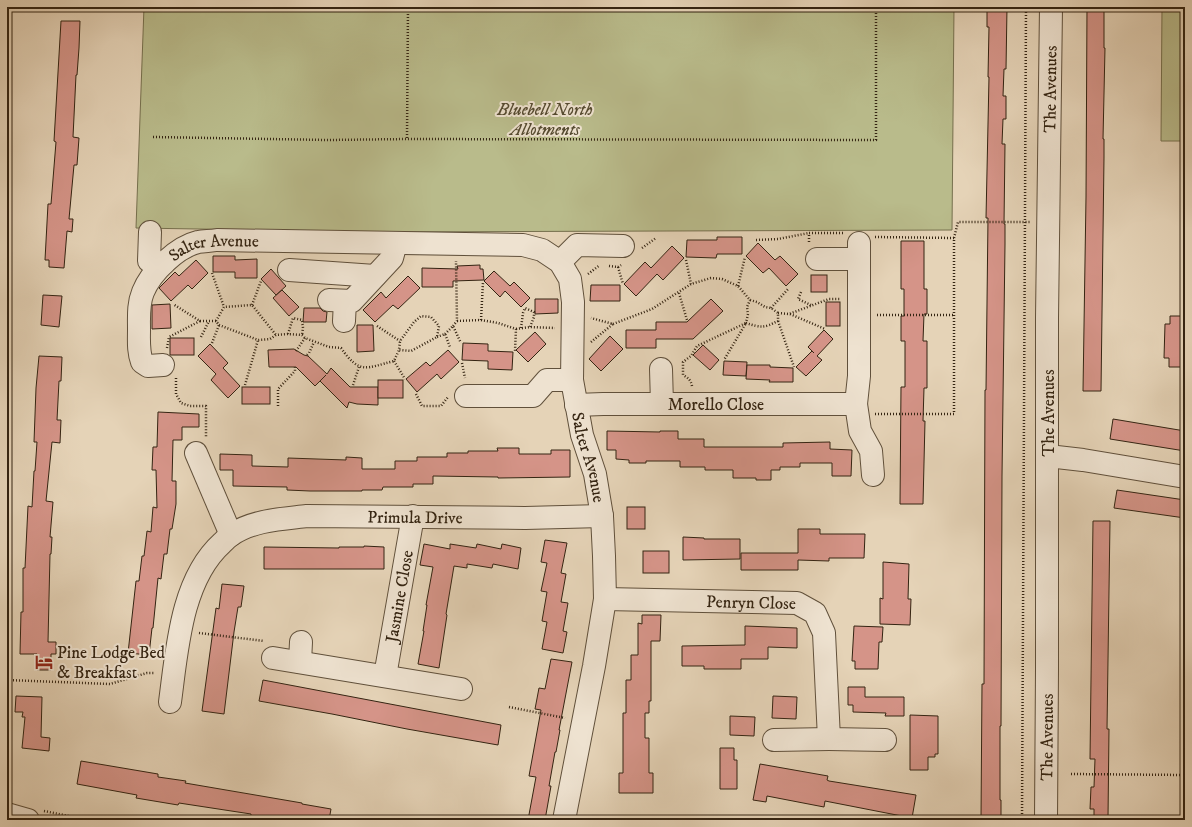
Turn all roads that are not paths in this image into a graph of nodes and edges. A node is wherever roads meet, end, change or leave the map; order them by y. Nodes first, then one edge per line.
1 (1051, 7) edge
2 (150, 232) dead end
3 (396, 243) junction
4 (620, 256) road end
5 (817, 259) dead end
6 (560, 262) junction
7 (164, 263) junction
8 (289, 270) dead end
9 (375, 276) junction
10 (340, 307) dead end
11 (153, 368) road end
12 (661, 369) dead end
13 (572, 380) junction
14 (458, 395) road end
15 (662, 404) junction
16 (576, 405) junction
17 (857, 409) junction
18 (196, 453) road end
19 (1048, 456) junction
20 (873, 475) dead end
21 (1185, 477) edge
22 (412, 516) junction
23 (602, 516) junction
24 (230, 535) junction
25 (605, 599) junction
26 (274, 658) road end
27 (385, 676) junction
28 (461, 689) dead end
29 (170, 702) dead end
30 (829, 739) junction
31 (774, 740) dead end
32 (885, 740) dead end
33 (7, 814) edge
34 (28, 820) edge
35 (564, 820) edge
36 (1046, 820) edge

1 - 19 street, The Avenues
2 - 7 street
3 - 6 street, Salter Avenue
3 - 7 street, Salter Avenue
3 - 9 street
4 - 6 street
5 - 17 street
6 - 13 street, Salter Avenue
7 - 11 street, Salter Avenue
8 - 9 street
9 - 10 street
12 - 15 street
13 - 14 street
13 - 16 street, Salter Avenue
15 - 16 street, Morello Close
15 - 17 street, Morello Close
16 - 23 street, Salter Avenue
17 - 20 street
18 - 24 street
19 - 21 street
19 - 36 street, The Avenues
22 - 23 street, Primula Drive
22 - 24 street, Primula Drive
22 - 27 street, Jasmine Close
23 - 25 street, Salter Avenue
24 - 29 street, Primula Drive
25 - 30 street, Penryn Close
25 - 35 street, Salter Avenue
26 - 27 street
27 - 28 street
30 - 31 street
30 - 32 street
33 - 34 street

